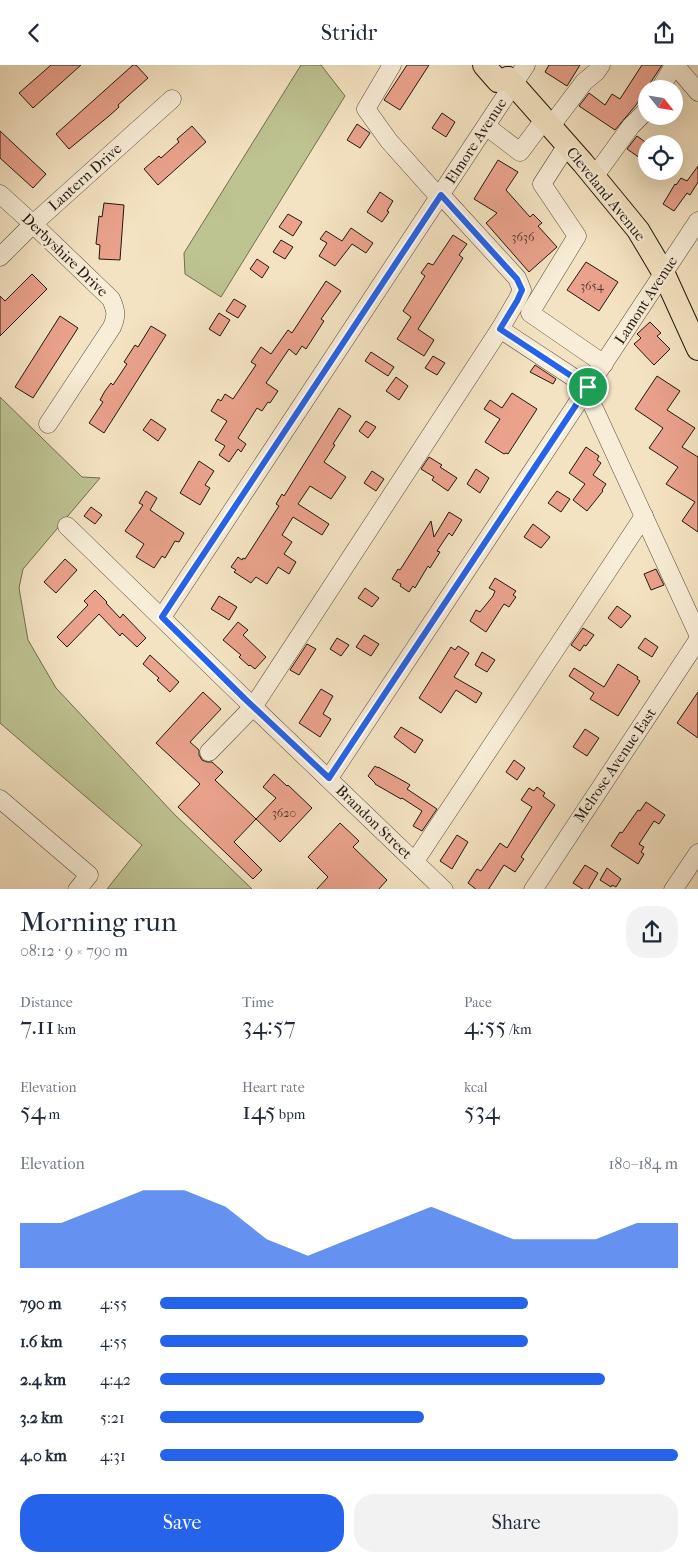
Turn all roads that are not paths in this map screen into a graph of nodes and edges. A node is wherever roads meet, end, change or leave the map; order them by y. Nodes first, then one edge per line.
1 (392, 65) edge
2 (484, 65) edge
3 (526, 65) edge
4 (601, 65) edge
5 (674, 65) edge
6 (510, 76) edge
7 (665, 80) edge
8 (698, 92) edge
9 (172, 99) dead end
10 (638, 119) edge
11 (547, 123) junction
12 (486, 127) junction
13 (567, 145) junction
14 (594, 177) junction
15 (0, 194) edge
16 (440, 196) junction
17 (698, 221) edge
18 (33, 224) junction
19 (0, 257) edge
20 (663, 272) junction
21 (500, 329) junction
22 (698, 349) edge
23 (604, 364) junction
24 (587, 389) junction
25 (48, 424) dead end
26 (644, 516) junction
27 (67, 525) dead end
28 (162, 617) junction
29 (697, 642) edge
30 (253, 707) junction
31 (209, 752) dead end
32 (329, 778) junction
33 (0, 799) edge
34 (698, 853) edge
35 (415, 861) junction
36 (77, 889) edge
37 (444, 889) edge
38 (533, 889) edge
39 (673, 889) edge

1 - 16 street
2 - 6 main road, Cleveland Avenue
3 - 6 street, Elmore Avenue
4 - 11 street
5 - 7 street
5 - 8 street
6 - 11 main road, Cleveland Avenue
6 - 12 street, Elmore Avenue
9 - 18 street, Lantern Drive
10 - 14 street
11 - 12 street
11 - 13 main road, Cleveland Avenue
12 - 16 street, Elmore Avenue
13 - 14 main road, Cleveland Avenue
13 - 23 street
14 - 20 main road, Cleveland Avenue
15 - 18 street, Derbyshire Drive
16 - 21 street
16 - 28 street, Elmore Avenue
17 - 20 street, Lamont Avenue
18 - 19 street, Lantern Drive
18 - 25 street, Derbyshire Drive
20 - 22 main road, Cleveland Avenue
20 - 23 street, Lamont Avenue
21 - 24 street
21 - 30 street
23 - 24 street, Lamont Avenue
24 - 26 street
24 - 32 street, Lamont Avenue
26 - 29 street
26 - 35 street
27 - 28 street, Brandon Street
28 - 30 street, Brandon Street
29 - 38 street, Melrose Avenue East
30 - 31 street
30 - 32 street, Brandon Street
32 - 35 street, Brandon Street
33 - 36 street
34 - 39 street
35 - 37 street, Brandon Street

